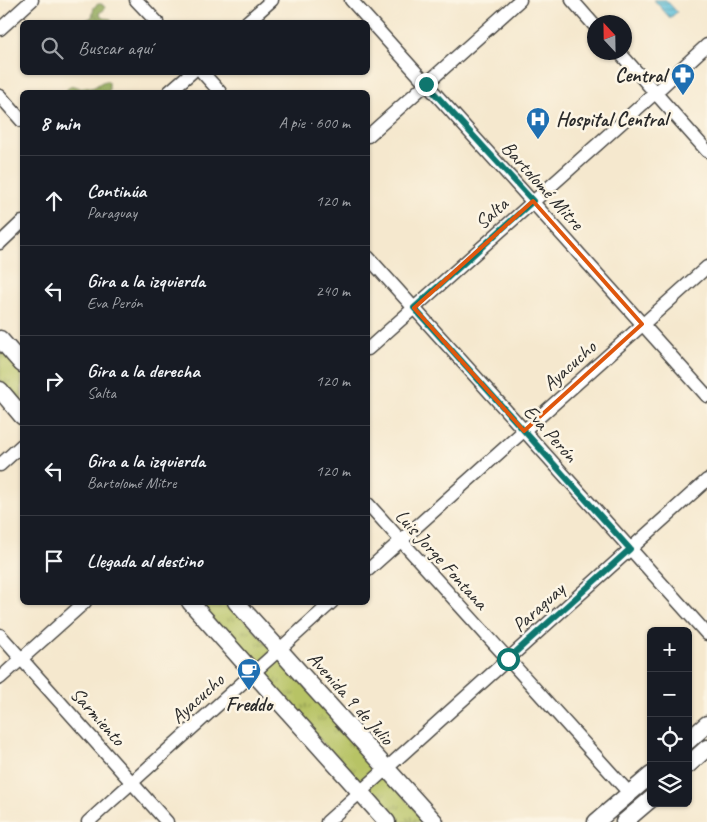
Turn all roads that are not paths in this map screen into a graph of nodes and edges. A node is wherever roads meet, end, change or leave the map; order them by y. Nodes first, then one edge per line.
1 (32, 0) edge
2 (136, 0) edge
3 (272, 0) edge
4 (351, 0) edge
5 (520, 0) edge
6 (572, 0) edge
7 (587, 17) edge
8 (155, 20) edge
9 (249, 20) edge
10 (369, 20) edge
11 (370, 21) edge
12 (0, 29) edge
13 (707, 45) edge
14 (626, 60) edge
15 (189, 75) edge
16 (205, 75) edge
17 (426, 84) junction
18 (171, 90) edge
19 (218, 90) edge
20 (655, 93) junction
21 (0, 96) edge
22 (20, 119) edge
23 (370, 134) edge
24 (707, 151) edge
25 (533, 201) junction
26 (20, 224) edge
27 (0, 243) edge
28 (370, 259) edge
29 (707, 267) edge
30 (414, 308) junction
31 (642, 324) junction
32 (0, 339) edge
33 (370, 348) edge
34 (20, 362) edge
35 (0, 390) edge
36 (707, 396) edge
37 (20, 414) edge
38 (524, 431) junction
39 (20, 447) edge
40 (0, 465) edge
41 (707, 480) edge
42 (370, 506) edge
43 (400, 541) junction
44 (630, 549) junction
45 (370, 568) edge
46 (82, 605) edge
47 (193, 605) edge
48 (239, 605) edge
49 (329, 605) edge
50 (707, 634) edge
51 (0, 635) edge
52 (280, 651) junction
53 (22, 659) junction
54 (508, 659) junction
55 (253, 673) junction
56 (0, 678) edge
57 (707, 724) edge
58 (692, 737) edge
59 (707, 748) edge
60 (691, 762) edge
61 (386, 769) junction
62 (647, 779) edge
63 (132, 782) junction
64 (360, 792) junction
65 (630, 794) junction
66 (647, 802) edge
67 (631, 820) edge
68 (88, 822) edge
69 (167, 822) edge
70 (327, 822) edge
71 (387, 822) edge
72 (435, 822) edge
73 (596, 822) edge

1 - 12 street
2 - 8 street
3 - 9 street
4 - 10 street, Bartolomé Mitre
5 - 17 street
6 - 7 street
11 - 17 street, Bartolomé Mitre
13 - 20 street, Salta
14 - 20 street
15 - 18 street
16 - 19 street
17 - 23 street
17 - 25 street, Bartolomé Mitre
20 - 24 street
20 - 25 street, Salta
21 - 22 street
25 - 30 street, Salta
25 - 31 street, Bartolomé Mitre
26 - 27 street
28 - 30 street, Eva Perón
29 - 31 street, Ayacucho
30 - 33 street, Salta
30 - 38 street, Eva Perón
31 - 36 street, Bartolomé Mitre
31 - 38 street, Ayacucho
32 - 34 main road
35 - 37 main road
38 - 43 street, Ayacucho
38 - 44 street, Eva Perón
39 - 40 street
41 - 44 street, Paraguay
42 - 43 street, Luis Jorge Fontana
43 - 45 street, Ayacucho
43 - 54 street, Luis Jorge Fontana
44 - 50 street, Eva Perón
44 - 54 street, Paraguay
46 - 53 street
47 - 55 main road
48 - 52 main road, Avenida 9 de Julio
49 - 52 street, Ayacucho
51 - 53 street, Sarmiento
52 - 55 street, Ayacucho
52 - 61 main road, Avenida 9 de Julio
53 - 56 street
53 - 63 street, Sarmiento
54 - 61 street, Paraguay
54 - 65 street, Luis Jorge Fontana
55 - 63 street, Ayacucho
55 - 64 main road
57 - 58 main road
59 - 60 main road
61 - 64 street, Paraguay
61 - 72 main road, Avenida 9 de Julio
62 - 65 main road
63 - 68 street, Ayacucho
63 - 69 street, Sarmiento
64 - 70 street, Paraguay
64 - 71 main road
65 - 73 main road
66 - 67 main road

